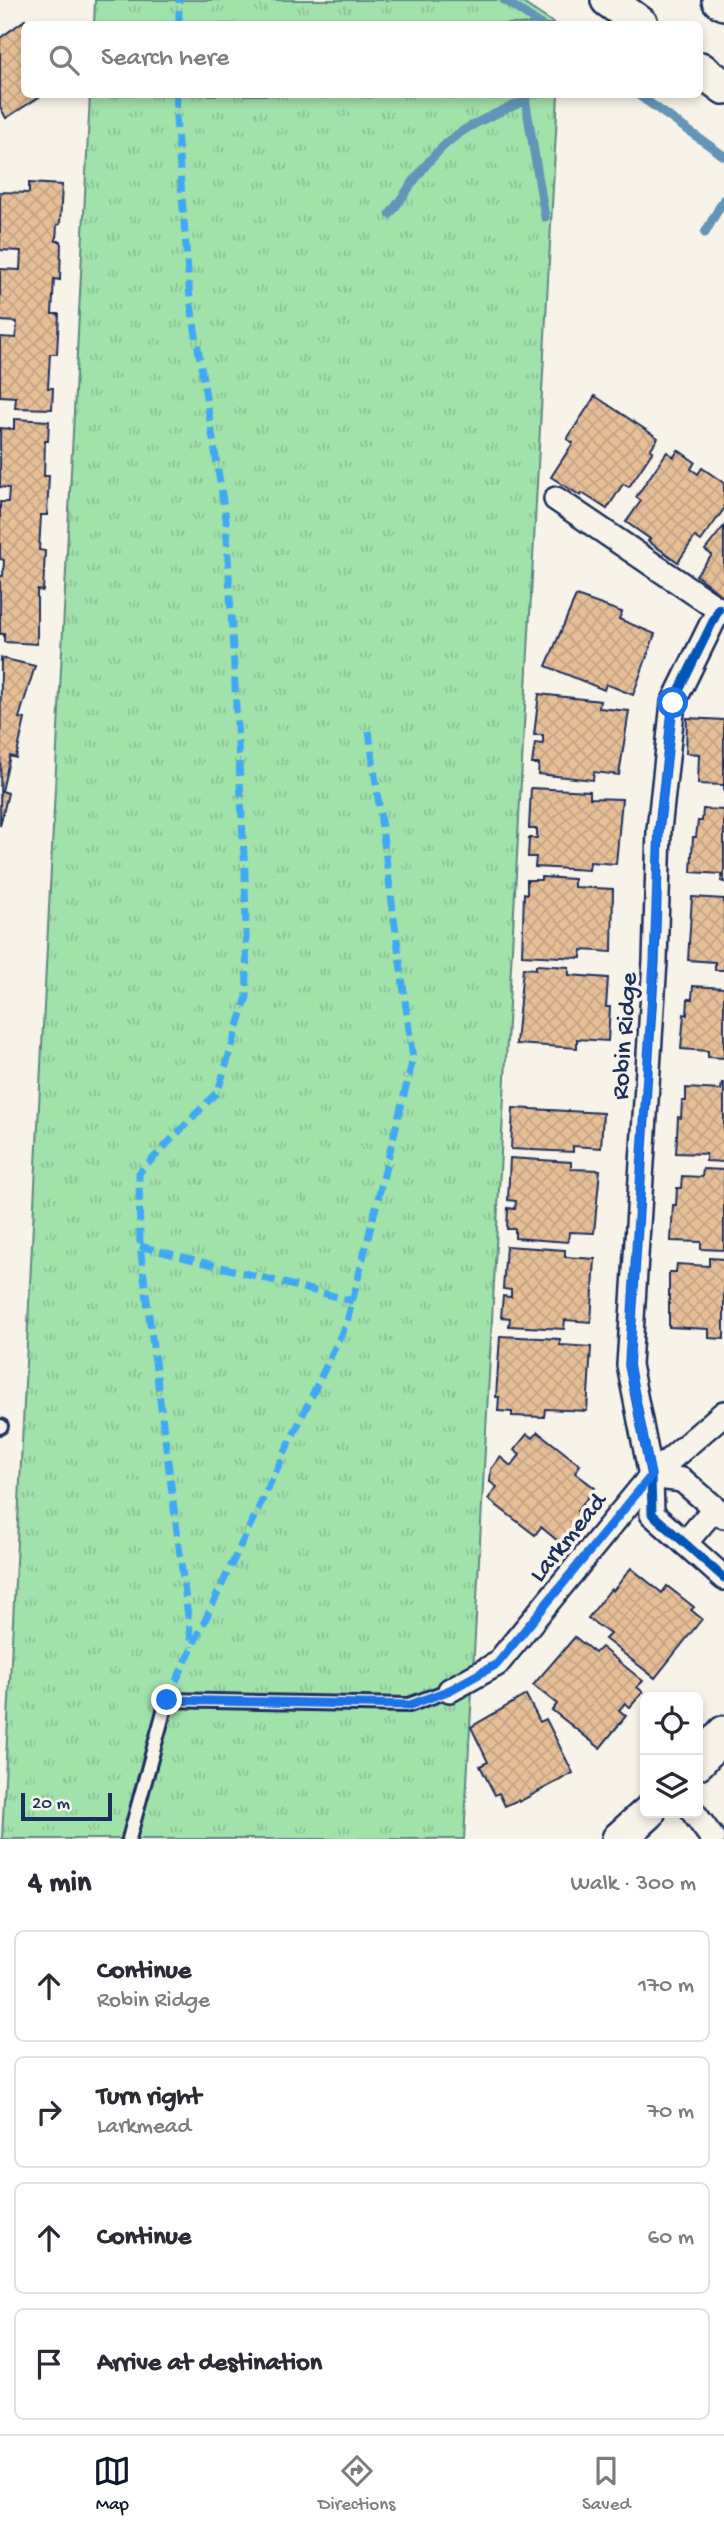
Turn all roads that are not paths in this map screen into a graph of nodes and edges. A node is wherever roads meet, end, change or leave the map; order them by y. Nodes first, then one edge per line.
1 (608, 0) edge
2 (719, 0) edge
3 (724, 4) edge
4 (637, 21) edge
5 (703, 72) edge
6 (724, 87) edge
7 (556, 499) dead end
8 (722, 611) edge
9 (724, 1413) edge
10 (651, 1476) junction
11 (719, 1512) edge
12 (685, 1543) junction
13 (724, 1578) edge
14 (450, 1690) joint
15 (724, 1733) edge
16 (703, 1756) edge
17 (642, 1818) edge
18 (698, 1818) edge
19 (130, 1839) edge
20 (619, 1839) edge
21 (713, 1839) edge

1 - 4 main road
2 - 3 main road
5 - 6 main road
7 - 8 street
8 - 10 street, Robin Ridge
9 - 10 street, Larkmead
10 - 11 street
10 - 12 street, Robin Ridge
10 - 14 street, Larkmead
11 - 12 street
12 - 13 street, Robin Ridge
14 - 19 lane
15 - 16 main road
17 - 20 main road
18 - 21 street

